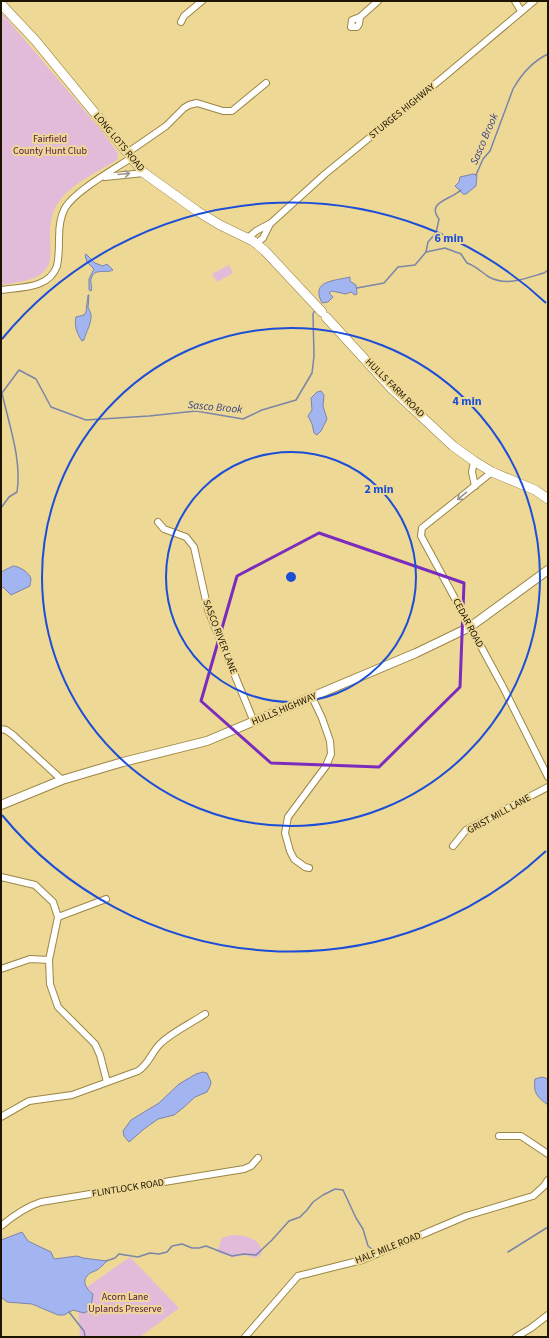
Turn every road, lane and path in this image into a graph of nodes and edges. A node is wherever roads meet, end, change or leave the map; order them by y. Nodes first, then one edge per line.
1 (4, 1) edge
2 (202, 1) edge
3 (378, 1) edge
4 (515, 1) edge
5 (534, 1) edge
6 (1, 4) edge
7 (521, 11) junction
8 (360, 17) dead end
9 (181, 22) dead end
10 (266, 83) dead end
11 (129, 155) junction
12 (144, 173) junction
13 (103, 177) junction
14 (271, 223) junction
15 (248, 238) junction
16 (259, 247) junction
17 (1, 290) edge
18 (474, 461) junction
19 (492, 472) junction
20 (475, 486) junction
21 (548, 499) edge
22 (158, 522) dead end
23 (548, 570) edge
24 (470, 627) junction
25 (312, 697) junction
26 (254, 722) junction
27 (1, 729) edge
28 (548, 777) edge
29 (62, 780) junction
30 (548, 787) edge
31 (1, 804) edge
32 (453, 846) dead end
33 (309, 868) dead end
34 (1, 877) edge
35 (106, 899) dead end
36 (58, 917) junction
37 (49, 960) junction
38 (1, 969) edge
39 (204, 1014) dead end
40 (107, 1082) junction
41 (1, 1116) edge
42 (498, 1136) dead end
43 (548, 1154) edge
44 (258, 1158) dead end
45 (548, 1180) edge
46 (1, 1226) edge
47 (548, 1315) edge
48 (245, 1337) edge
49 (516, 1337) edge

1 - 6 street
2 - 9 street
3 - 8 street
4 - 7 street
5 - 7 street, STURGES HIGHWAY
6 - 11 main road, LONG LOTS ROAD
7 - 14 street, STURGES HIGHWAY
10 - 11 street
11 - 12 main road, LONG LOTS ROAD
11 - 13 street
13 -> 12 street
12 - 15 main road, LONG LOTS ROAD
13 - 17 street
14 - 15 street, STURGES HIGHWAY
14 - 16 street, STURGES HIGHWAY
15 - 16 main road, LONG LOTS ROAD
16 - 18 main road, HULLS FARM ROAD
18 - 19 main road, HULLS FARM ROAD
18 - 20 street
19 - 20 street, CEDAR ROAD
19 - 21 main road, HULLS FARM ROAD
20 -> 24 street, CEDAR ROAD
22 - 26 street, SASCO RIVER LANE
23 - 24 street, HULLS HIGHWAY
24 - 25 street, HULLS HIGHWAY
24 - 28 street, CEDAR ROAD
25 - 26 street, HULLS HIGHWAY
25 - 33 street
26 - 29 street, HULLS HIGHWAY
27 - 29 street
29 - 31 street, HULLS HIGHWAY
30 - 32 street, GRIST MILL LANE
34 - 36 street
35 - 36 street
36 - 37 street
37 - 38 street
37 - 40 street
39 - 40 street
40 - 41 street
42 - 43 street
44 - 46 street, FLINTLOCK ROAD
45 - 48 street, HALF MILE ROAD
47 - 49 street

